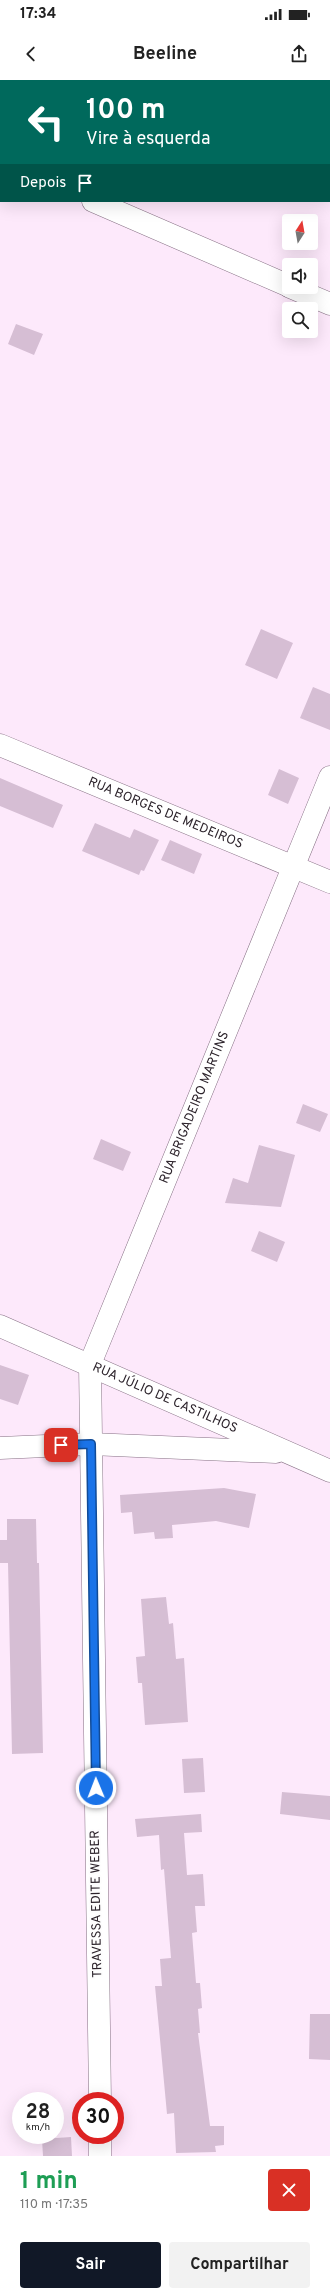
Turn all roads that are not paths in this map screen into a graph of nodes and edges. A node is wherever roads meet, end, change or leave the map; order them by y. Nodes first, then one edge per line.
1 (95, 202) edge
2 (282, 284) edge
3 (306, 294) edge
4 (330, 304) edge
5 (0, 745) edge
6 (330, 777) edge
7 (293, 867) junction
8 (330, 882) edge
9 (0, 1326) edge
10 (90, 1364) junction
11 (91, 1444) junction
12 (0, 1448) edge
13 (287, 1453) junction
14 (330, 1471) edge
15 (100, 2092) edge
16 (100, 2144) edge
17 (100, 2156) edge

1 - 2 street
3 - 4 street
5 - 7 street, RUA BORGES DE MEDEIROS
6 - 7 street, RUA BRIGADEIRO MARTINS
7 - 8 street, RUA BORGES DE MEDEIROS
7 - 10 street, RUA BRIGADEIRO MARTINS
9 - 10 street, RUA JÚLIO DE CASTILHOS
10 - 11 street, RUA BRIGADEIRO MARTINS
10 - 13 street, RUA JÚLIO DE CASTILHOS
11 - 12 street
11 - 13 street
11 - 15 street, TRAVESSA EDITE WEBER
13 - 14 street, RUA JÚLIO DE CASTILHOS
16 - 17 street

